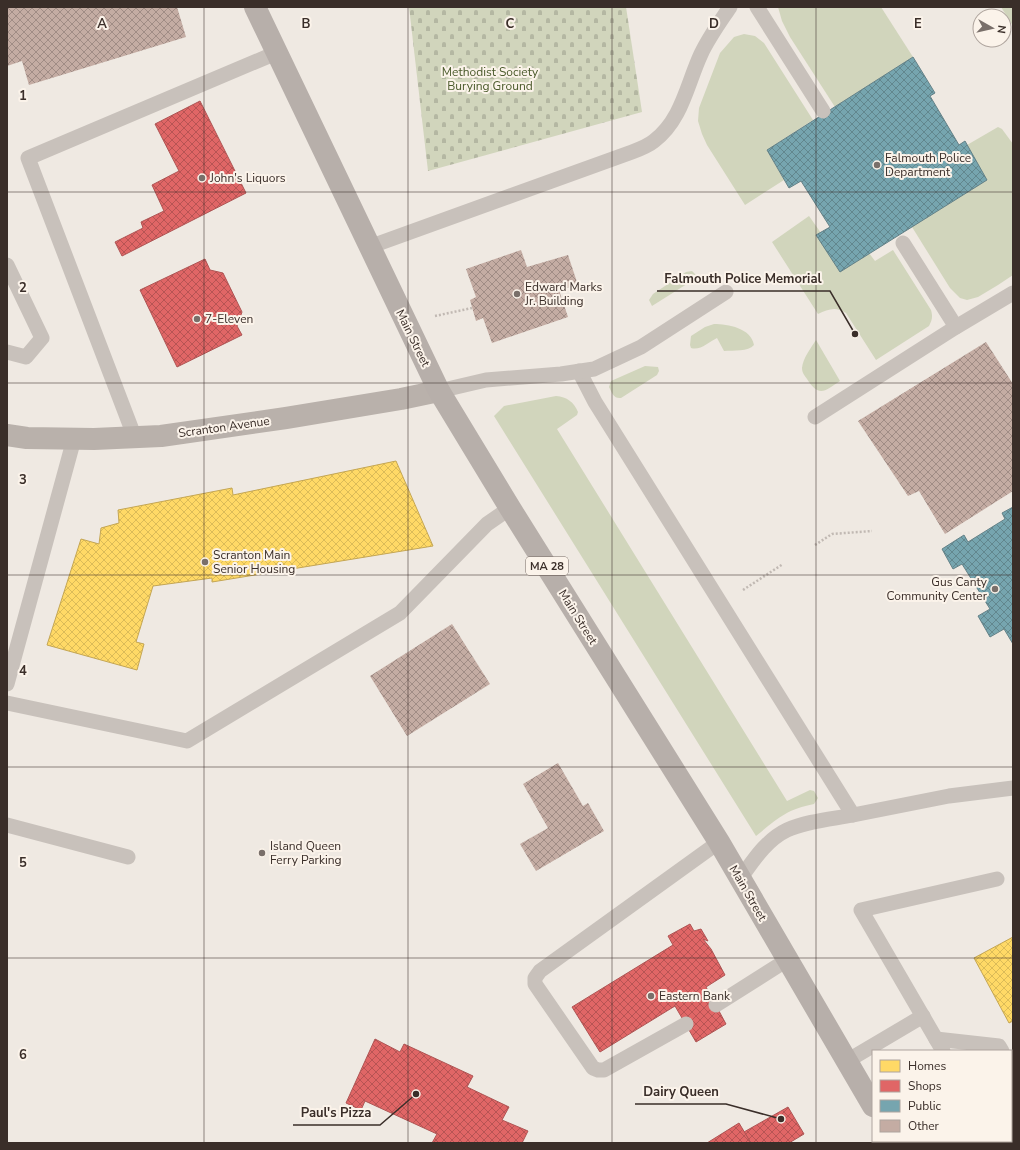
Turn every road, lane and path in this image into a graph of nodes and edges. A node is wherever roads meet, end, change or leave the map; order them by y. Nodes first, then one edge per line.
1 (255, 7) edge
2 (730, 7) edge
3 (757, 7) edge
4 (276, 53) junction
5 (823, 111) dead end
6 (903, 243) dead end
7 (369, 247) junction
8 (7, 265) edge
9 (726, 292) dead end
10 (1013, 293) edge
11 (472, 308) dead end
12 (435, 316) dead end
13 (956, 327) junction
14 (7, 352) edge
15 (578, 371) junction
16 (439, 390) junction
17 (815, 417) dead end
18 (7, 435) edge
19 (135, 438) junction
20 (74, 439) junction
21 (510, 508) junction
22 (872, 531) dead end
23 (815, 545) dead end
24 (783, 564) dead end
25 (737, 593) dead end
26 (7, 684) edge
27 (7, 703) edge
28 (1013, 788) edge
29 (853, 815) junction
30 (7, 825) edge
31 (719, 842) junction
32 (128, 856) dead end
33 (740, 879) junction
34 (997, 879) dead end
35 (787, 960) junction
36 (716, 1005) dead end
37 (922, 1016) junction
38 (686, 1024) dead end
39 (939, 1045) edge
40 (1001, 1050) edge
41 (847, 1061) junction
42 (872, 1104) edge

1 - 4 main road, Main Street / MA 28
2 - 7 lane
3 - 5 lane
4 - 7 main road, Main Street / MA 28
4 - 19 lane
6 - 13 lane
7 - 16 main road, Main Street / MA 28
8 - 14 lane
9 - 15 lane
10 - 13 lane
11 - 12 path
13 - 17 lane
15 - 16 lane
15 - 29 lane
16 - 19 street, Scranton Avenue
16 - 21 main road, Main Street / MA 28
18 - 20 street, Scranton Avenue
19 - 20 street, Scranton Avenue
20 - 26 lane
21 - 27 lane
21 - 31 main road, Main Street / MA 28
22 - 23 path
24 - 25 path
28 - 29 lane
29 - 33 lane
30 - 32 lane
31 - 33 main road, Main Street / MA 28
31 - 38 lane
33 - 35 main road, Main Street / MA 28
34 - 37 lane
35 - 36 lane
35 - 41 main road, Main Street / MA 28
37 - 39 lane
37 - 41 lane
39 - 40 lane
41 - 42 main road, Main Street / MA 28

